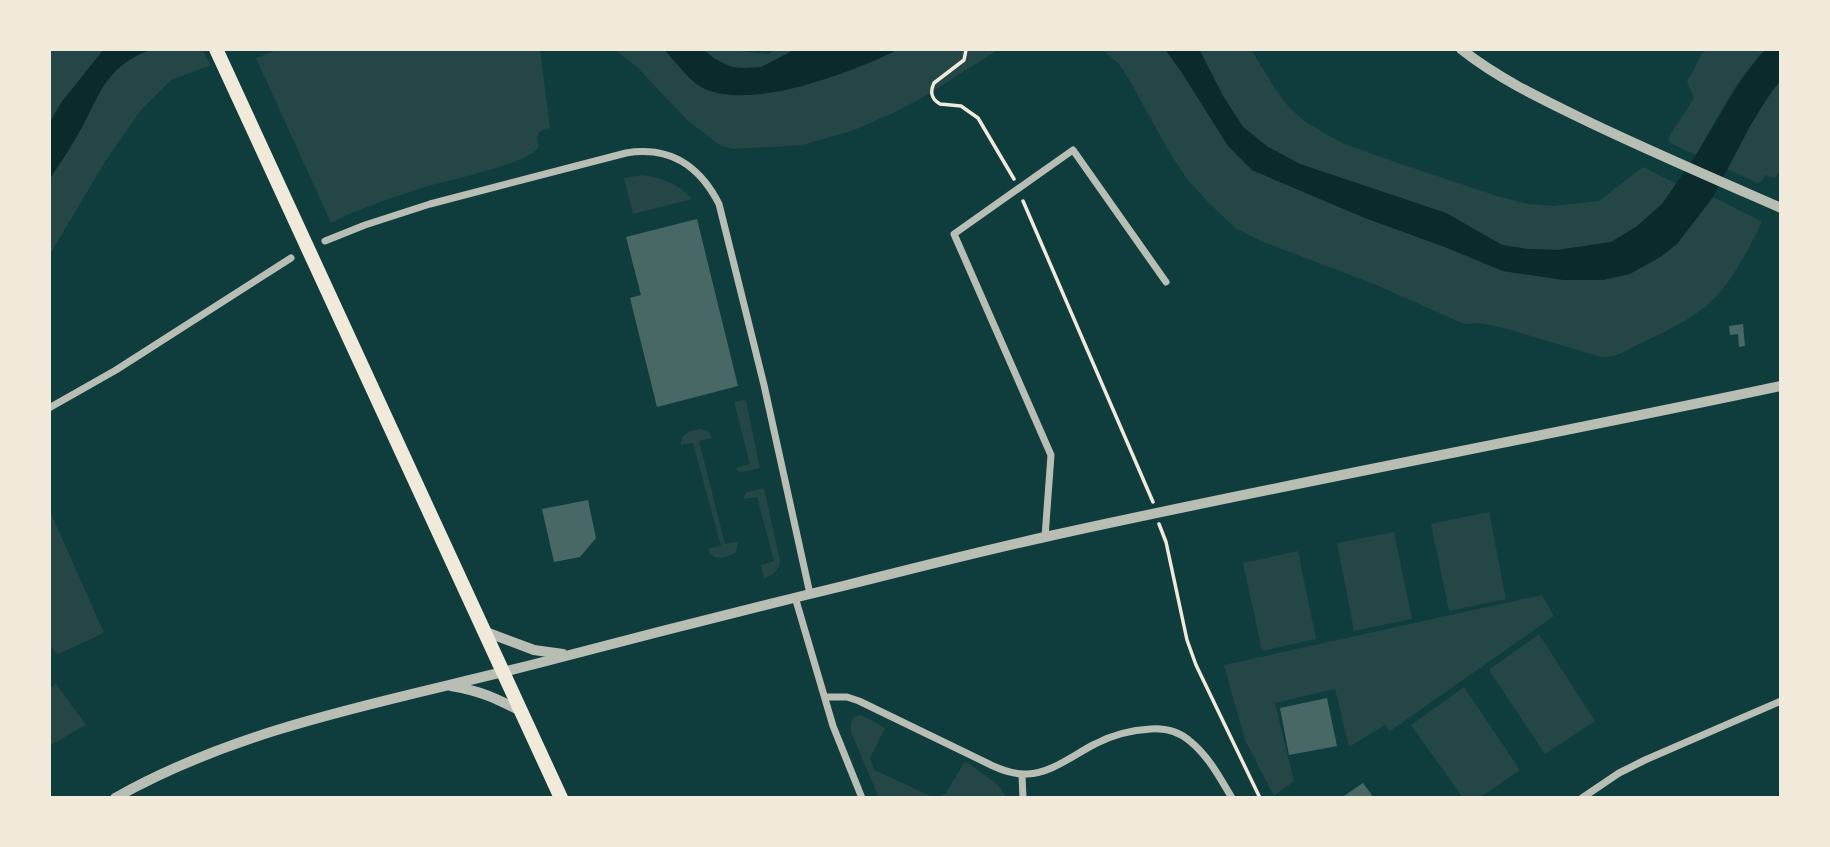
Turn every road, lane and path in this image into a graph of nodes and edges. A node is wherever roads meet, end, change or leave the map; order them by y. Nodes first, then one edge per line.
1 (1461, 49) edge
2 (966, 50) edge
3 (219, 55) edge
4 (1014, 181) dead end
5 (1020, 196) dead end
6 (1781, 208) edge
7 (325, 241) dead end
8 (291, 258) dead end
9 (1166, 282) dead end
10 (1781, 386) edge
11 (49, 408) edge
12 (1154, 505) dead end
13 (1158, 522) dead end
14 (1045, 537) junction
15 (810, 594) junction
16 (795, 597) junction
17 (485, 632) junction
18 (569, 655) junction
19 (503, 671) junction
20 (445, 685) junction
21 (825, 697) junction
22 (1781, 701) edge
23 (522, 711) junction
24 (1022, 775) junction
25 (115, 798) edge
26 (561, 798) edge
27 (862, 798) edge
28 (1023, 798) edge
29 (1232, 798) edge
30 (1260, 798) edge
31 (1582, 798) edge

1 - 6 street
2 - 4 path
3 - 17 main road
5 - 12 path
7 - 15 street
8 - 11 street
9 - 14 street
10 - 14 street
13 - 30 path
14 - 15 street
15 - 16 street
16 - 18 street
16 - 21 street
17 - 18 street
17 - 19 main road
18 - 19 street
19 - 20 street
19 - 23 main road
20 - 23 street
20 - 25 street
21 - 24 street
21 - 27 street
22 - 31 street
23 - 26 main road
24 - 28 street
24 - 29 street

